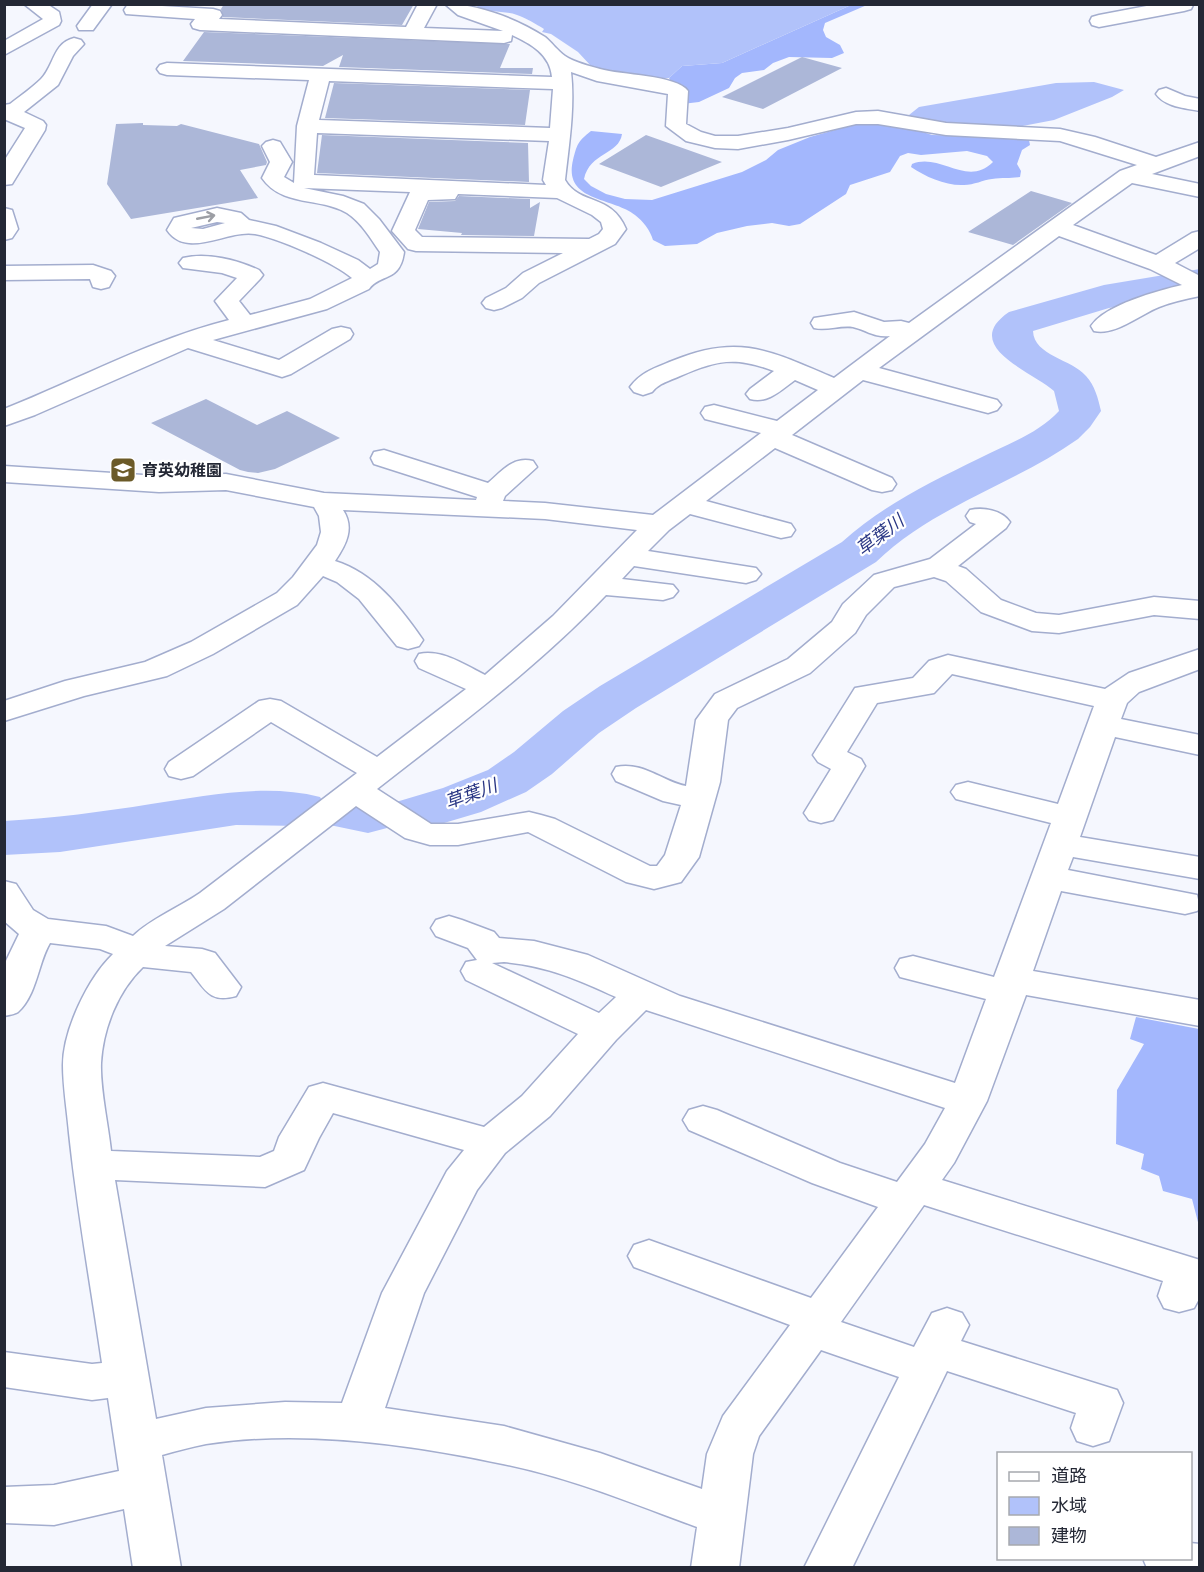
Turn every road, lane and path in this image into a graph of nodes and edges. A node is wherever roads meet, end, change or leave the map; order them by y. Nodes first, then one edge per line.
1 (33, 4) edge
2 (103, 4) edge
3 (138, 4) edge
4 (428, 4) edge
5 (454, 4) edge
6 (1188, 6) edge
7 (212, 14) edge
8 (1099, 21) dead end
9 (86, 26) dead end
10 (412, 33) junction
11 (532, 39) junction
12 (74, 44) dead end
13 (4, 49) edge
14 (558, 60) junction
15 (320, 75) junction
16 (564, 83) junction
17 (1167, 94) dead end
18 (1200, 105) edge
19 (5, 112) edge
20 (307, 126) junction
21 (559, 135) junction
22 (273, 146) dead end
23 (1200, 148) edge
24 (8, 169) edge
25 (1142, 170) junction
26 (1200, 191) edge
27 (553, 195) junction
28 (4, 215) edge
29 (1056, 227) junction
30 (4, 232) edge
31 (229, 234) dead end
32 (1200, 238) edge
33 (594, 246) junction
34 (191, 263) dead end
35 (1158, 264) junction
36 (4, 273) edge
37 (364, 278) junction
38 (101, 282) dead end
39 (1194, 283) edge
40 (494, 303) dead end
41 (371, 306) dead end
42 (243, 323) junction
43 (823, 323) dead end
44 (1102, 326) dead end
45 (912, 331) junction
46 (713, 333) dead end
47 (341, 334) dead end
48 (188, 340) junction
49 (212, 346) junction
50 (737, 353) junction
51 (791, 371) junction
52 (848, 380) junction
53 (643, 387) dead end
54 (759, 394) dead end
55 (988, 405) dead end
56 (714, 413) dead end
57 (4, 418) edge
58 (777, 434) junction
59 (384, 458) dead end
60 (523, 466) dead end
61 (4, 474) edge
62 (881, 484) dead end
63 (324, 501) junction
64 (490, 501) junction
65 (685, 504) junction
66 (980, 516) dead end
67 (659, 524) junction
68 (780, 530) dead end
69 (628, 557) junction
70 (318, 565) junction
71 (937, 568) junction
72 (747, 574) dead end
73 (600, 585) junction
74 (663, 591) dead end
75 (1200, 610) edge
76 (408, 639) dead end
77 (1200, 658) edge
78 (430, 661) dead end
79 (487, 687) junction
80 (4, 712) edge
81 (1107, 713) junction
82 (1200, 745) edge
83 (181, 769) dead end
84 (628, 774) dead end
85 (365, 780) junction
86 (968, 792) dead end
87 (700, 798) junction
88 (821, 813) dead end
89 (1060, 846) junction
90 (1200, 868) edge
91 (4, 892) edge
92 (1185, 903) dead end
93 (449, 928) dead end
94 (41, 930) junction
95 (138, 949) junction
96 (914, 968) dead end
97 (479, 970) dead end
98 (1011, 986) junction
99 (223, 987) dead end
100 (642, 993) junction
101 (4, 1004) edge
102 (1200, 1014) edge
103 (603, 1030) junction
104 (968, 1101) junction
105 (703, 1120) dead end
106 (491, 1143) junction
107 (93, 1169) junction
108 (911, 1194) junction
109 (649, 1256) dead end
110 (1179, 1296) dead end
111 (816, 1324) junction
112 (936, 1348) junction
113 (4, 1369) edge
114 (127, 1378) junction
115 (358, 1422) junction
116 (1093, 1428) dead end
117 (137, 1442) junction
118 (144, 1485) junction
119 (8, 1505) dead end
120 (721, 1516) junction
121 (157, 1568) edge
122 (715, 1568) edge
123 (828, 1568) edge

1 - 13 street
2 - 9 street
3 - 7 street
4 - 10 street
5 - 11 street
6 - 8 street
7 - 10 street
7 - 15 street
10 - 11 street
11 - 14 street
12 - 19 street
14 - 16 street
14 - 25 street
15 - 16 street
15 - 20 street
16 - 21 street
17 - 18 street
19 - 24 street
20 - 21 street
20 - 27 street
21 - 27 street
22 - 37 street
23 - 25 street
25 - 26 street
25 - 29 street
27 - 33 street
27 - 33 street
28 - 30 street
29 - 35 street
29 - 45 street
31 - 37 street
32 - 35 street
33 - 40 street
34 - 42 street
35 - 39 street
36 - 38 street
37 - 42 street
39 - 44 street
41 - 49 street
42 - 48 street
43 - 45 street
45 - 52 street
46 - 50 street
47 - 49 street
48 - 49 street
48 - 57 street
50 - 51 street
50 - 53 street
51 - 52 street
51 - 54 street
52 - 55 street
52 - 58 street
56 - 58 street
58 - 62 street
58 - 65 street
59 - 64 street
60 - 64 street
61 - 63 street
63 - 64 street
63 - 70 street
64 - 67 street
65 - 67 street
65 - 68 street
66 - 71 street
67 - 69 street
69 - 72 street
69 - 73 street
70 - 76 street
70 - 80 street
71 - 75 street
71 - 87 street
73 - 74 street
73 - 79 street
77 - 81 street
78 - 79 street
79 - 85 street
81 - 82 street
81 - 88 street
81 - 89 street
83 - 85 street
84 - 87 street
85 - 87 street
85 - 95 street
86 - 89 street
89 - 90 street
89 - 92 street
89 - 98 street
91 - 94 street
93 - 100 street
94 - 95 street
94 - 101 street
95 - 99 street
95 - 107 street
96 - 98 street
97 - 103 street
98 - 102 street
98 - 104 street
100 - 103 street
100 - 104 street
103 - 106 street
104 - 108 street
105 - 108 street
106 - 107 street
106 - 115 street
107 - 114 street
108 - 110 street
108 - 111 street
109 - 111 street
111 - 112 street
111 - 120 street
112 - 116 street
112 - 123 street
113 - 114 street
114 - 117 street
115 - 117 street
115 - 120 street
117 - 118 street
118 - 119 street
118 - 121 street
120 - 122 street

